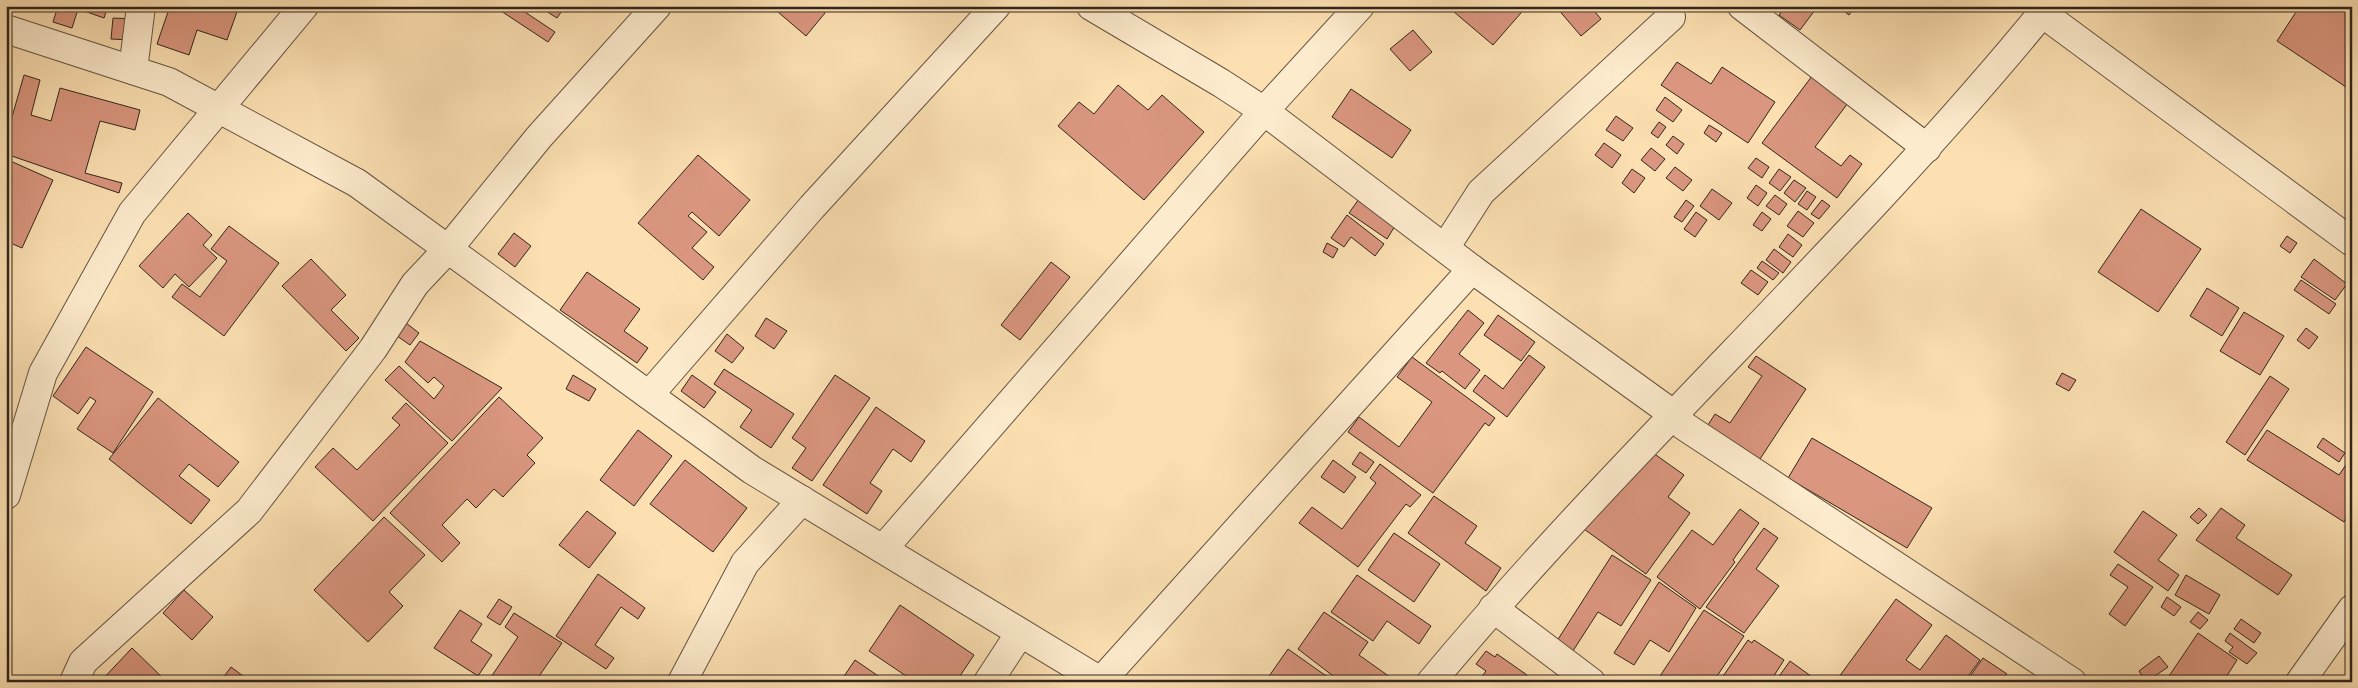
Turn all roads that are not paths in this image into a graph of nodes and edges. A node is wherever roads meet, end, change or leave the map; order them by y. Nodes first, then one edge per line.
1 (141, 6) edge
2 (304, 6) edge
3 (657, 6) edge
4 (996, 6) edge
5 (1091, 6) edge
6 (1360, 6) edge
7 (1742, 6) edge
8 (1671, 10) edge
9 (2045, 10) edge
10 (6, 29) edge
11 (133, 70) junction
12 (218, 108) junction
13 (1264, 111) junction
14 (1927, 148) junction
15 (2352, 242) edge
16 (1445, 248) junction
17 (448, 249) junction
18 (1472, 269) junction
19 (649, 394) junction
20 (1673, 414) junction
21 (6, 495) edge
22 (802, 500) junction
23 (883, 550) junction
24 (1493, 608) junction
25 (2352, 608) edge
26 (1020, 633) junction
27 (1102, 681) edge
28 (74, 682) edge
29 (682, 682) edge
30 (988, 682) edge
31 (1432, 682) edge
32 (1591, 682) edge
33 (2072, 682) edge
34 (2300, 682) edge

1 - 11 street
2 - 12 street
3 - 17 street
4 - 19 street
5 - 13 street
6 - 13 street
7 - 14 street
8 - 16 street
9 - 14 street
9 - 15 street
10 - 11 street
11 - 12 street
12 - 17 street
12 - 21 street
13 - 16 street
13 - 23 street
14 - 20 street
16 - 18 street
17 - 19 street
17 - 28 street
18 - 20 street
18 - 27 street
19 - 22 street
20 - 24 street
20 - 33 street
22 - 23 street
22 - 29 street
23 - 26 street
24 - 31 street
24 - 32 street
25 - 34 street
26 - 27 street
26 - 30 street

